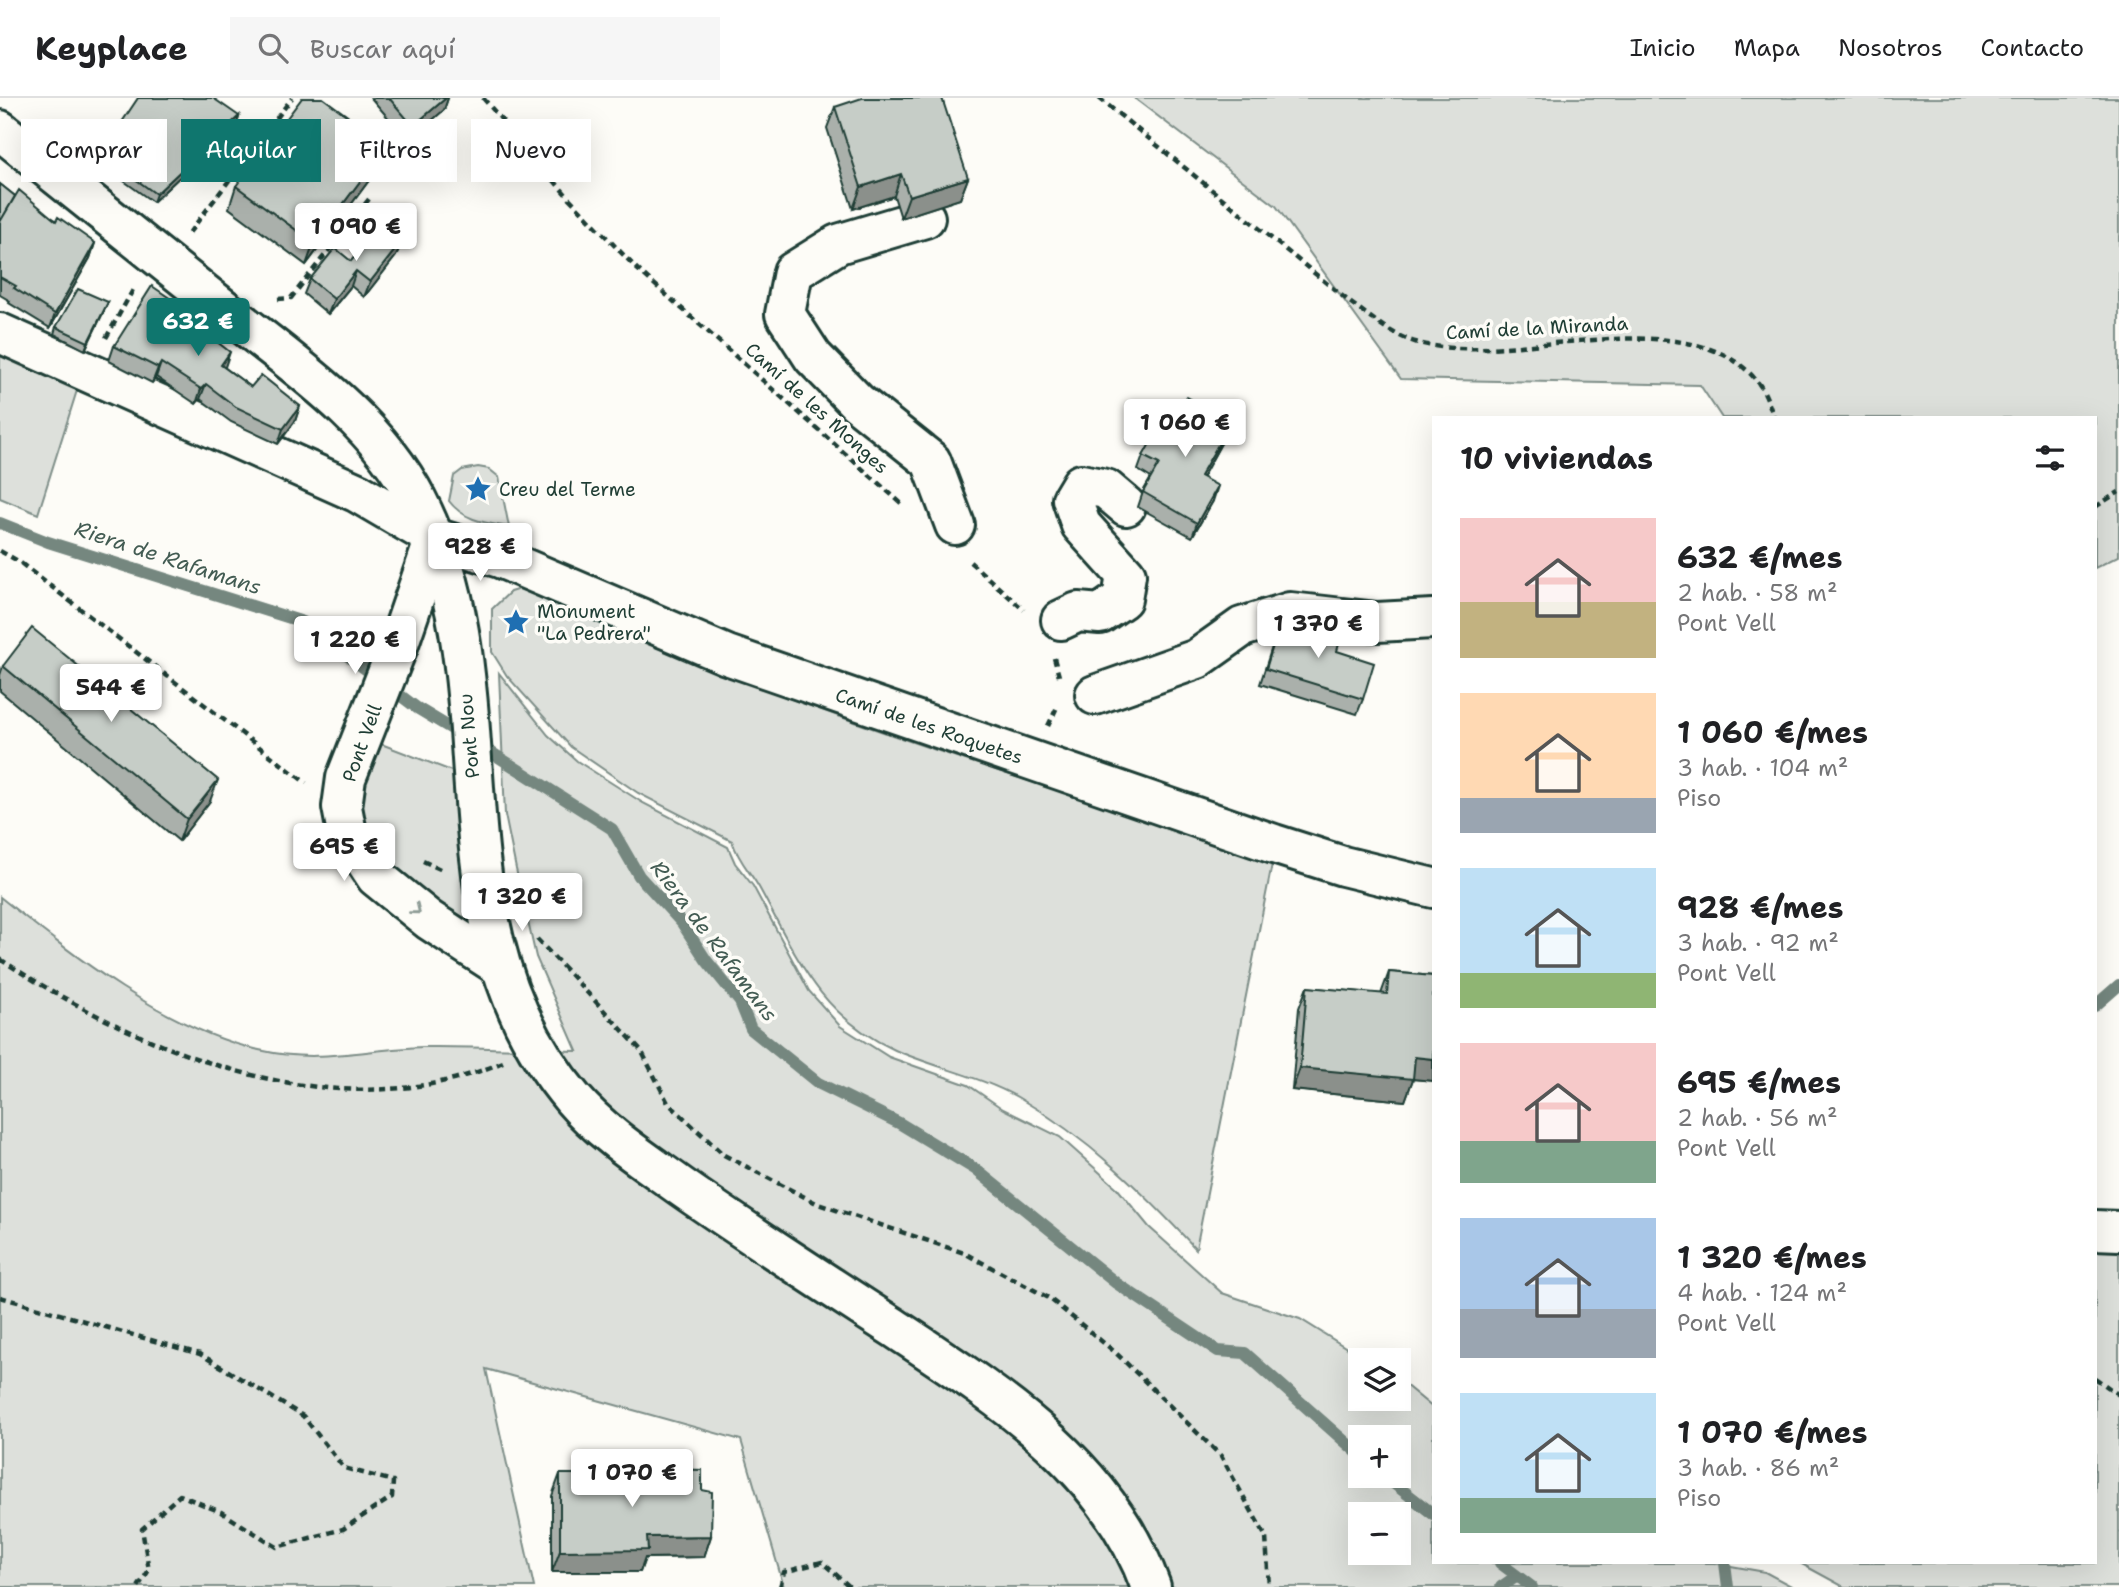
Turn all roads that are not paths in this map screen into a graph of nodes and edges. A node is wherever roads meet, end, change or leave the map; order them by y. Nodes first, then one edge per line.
1 (0, 130) edge
2 (925, 218) edge
3 (0, 333) edge
4 (1126, 506) dead end
5 (435, 538) junction
6 (959, 540) road end
7 (1432, 619) edge
8 (1047, 630) road end
9 (1077, 699) road end
10 (1432, 888) edge
11 (501, 967) junction
12 (2097, 1230) edge
13 (2119, 1231) edge
14 (1151, 1587) edge

1 - 5 main road, Pont Nou
2 - 6 main road
3 - 5 main road, Camí de les Roquetes
4 - 8 main road
5 - 10 main road, Camí de les Roquetes
5 - 11 main road, Pont Nou
5 -> 11 main road, Pont Vell
7 - 9 main road
11 - 14 main road, Pont Nou
12 - 13 main road

